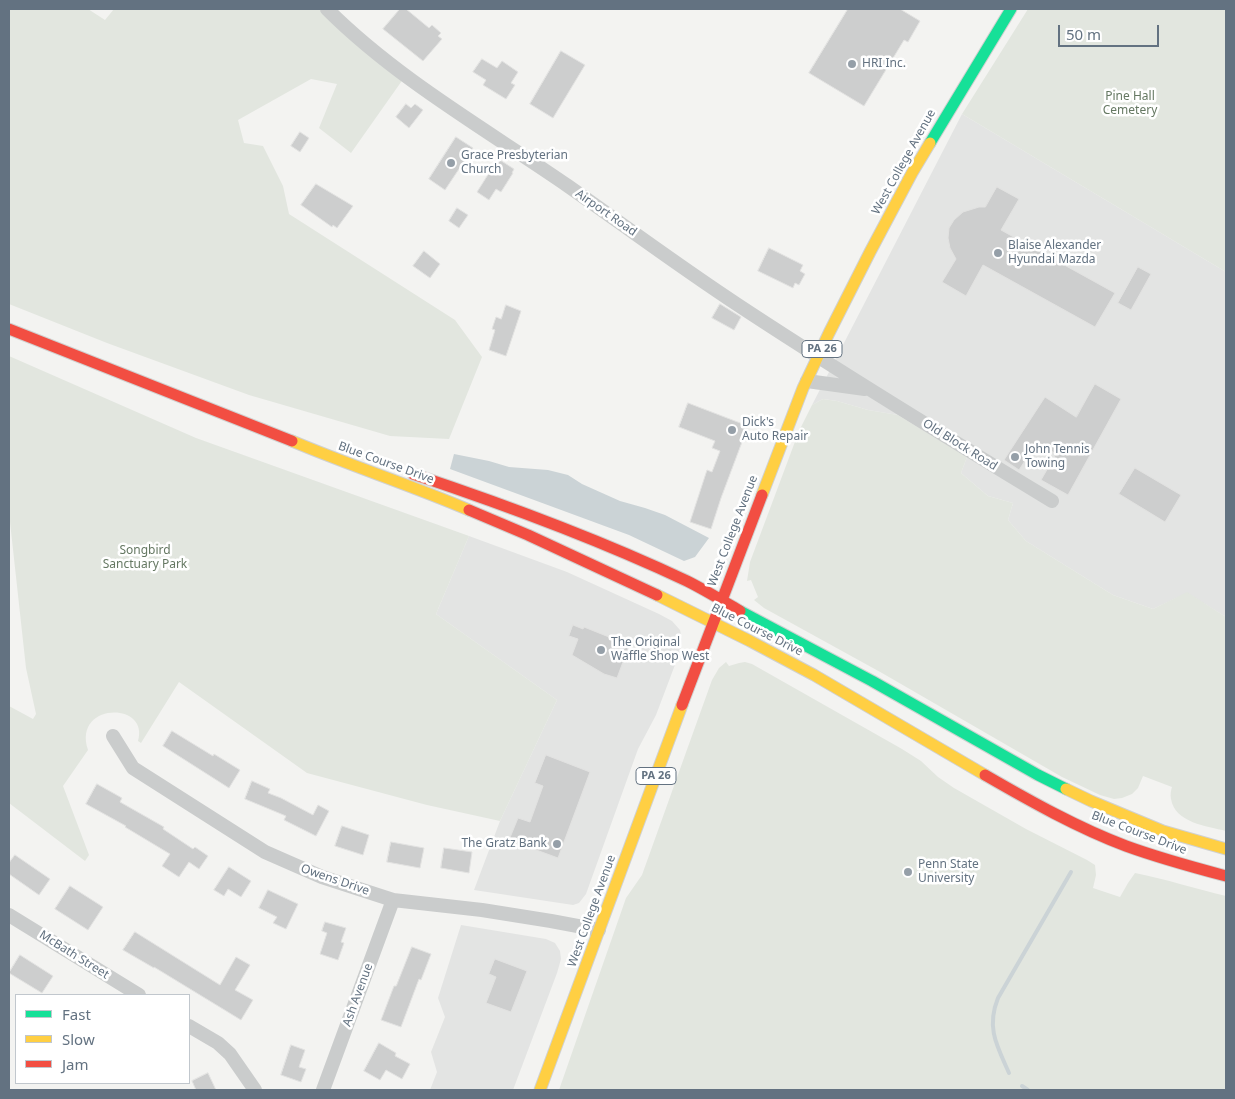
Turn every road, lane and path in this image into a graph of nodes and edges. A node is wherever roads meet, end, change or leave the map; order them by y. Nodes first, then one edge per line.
1 (327, 9) edge
2 (1011, 9) edge
3 (9, 329) edge
4 (818, 356) junction
5 (806, 381) junction
6 (868, 390) junction
7 (263, 429) junction
8 (1052, 501) dead end
9 (721, 600) junction
10 (713, 622) junction
11 (113, 736) dead end
12 (1226, 848) edge
13 (1226, 876) edge
14 (393, 900) junction
15 (9, 915) edge
16 (599, 930) junction
17 (138, 994) edge
18 (190, 1027) edge
19 (255, 1090) edge
20 (323, 1090) edge
21 (540, 1090) edge

1 - 4 street, Airport Road
2 - 4 main road, West College Avenue / PA 26
3 - 7 main road, Blue Course Drive
4 - 5 main road, West College Avenue / PA 26
4 - 6 street, Old Block Road
5 - 6 street, Old Block Road
5 - 9 main road, West College Avenue / PA 26
6 - 8 street, Old Block Road
7 - 9 main road, Blue Course Drive
7 - 10 main road, Blue Course Drive
9 - 10 main road, West College Avenue / PA 26
9 - 12 main road, Blue Course Drive
10 - 13 main road, Blue Course Drive
10 - 16 main road, West College Avenue / PA 26
11 - 14 street, Owens Drive
14 - 16 street, Owens Drive
14 - 20 street, Ash Avenue
15 - 17 street, McBath Street
16 - 21 main road, West College Avenue / PA 26
18 - 19 street

